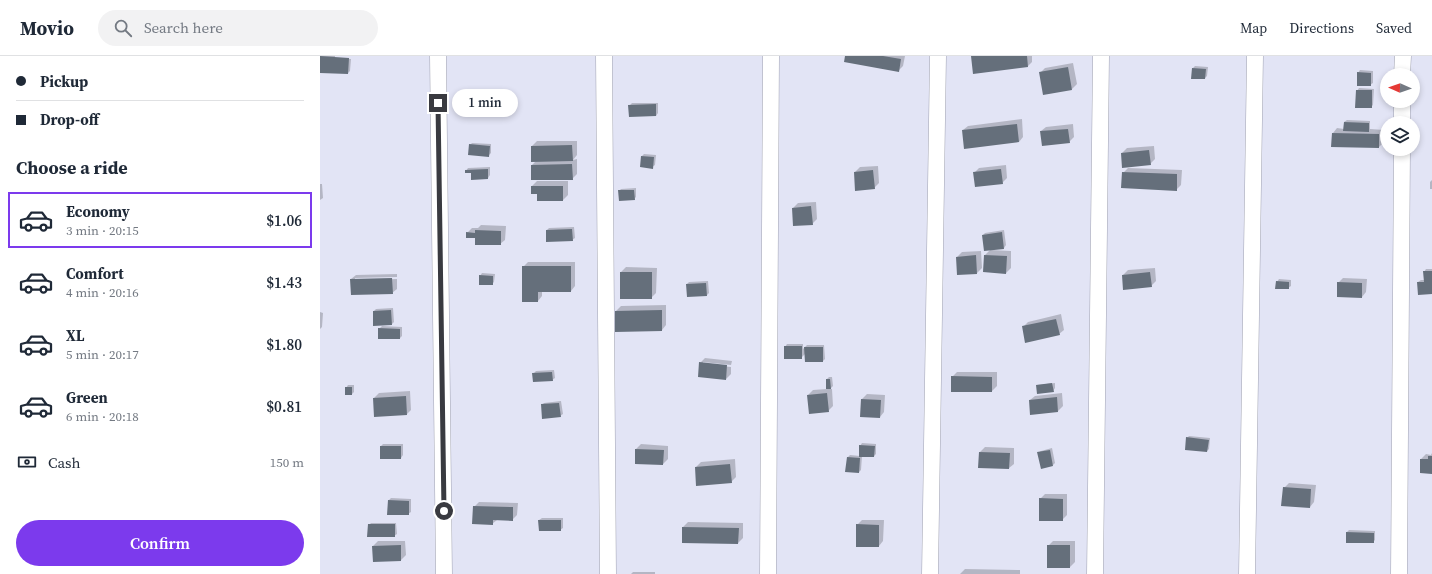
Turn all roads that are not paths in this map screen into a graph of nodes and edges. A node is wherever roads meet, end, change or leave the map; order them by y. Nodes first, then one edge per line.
1 (438, 56) edge
2 (604, 56) edge
3 (771, 56) edge
4 (938, 56) edge
5 (1101, 56) edge
6 (1256, 56) edge
7 (1402, 56) edge
8 (1402, 68) edge
9 (1402, 156) edge
10 (444, 574) edge
11 (608, 574) edge
12 (768, 574) edge
13 (930, 574) edge
14 (1095, 574) edge
15 (1247, 574) edge
16 (1399, 574) edge

1 - 10 street
2 - 11 street
3 - 12 street
4 - 13 street
5 - 14 street
6 - 15 street
7 - 8 street
9 - 16 street

